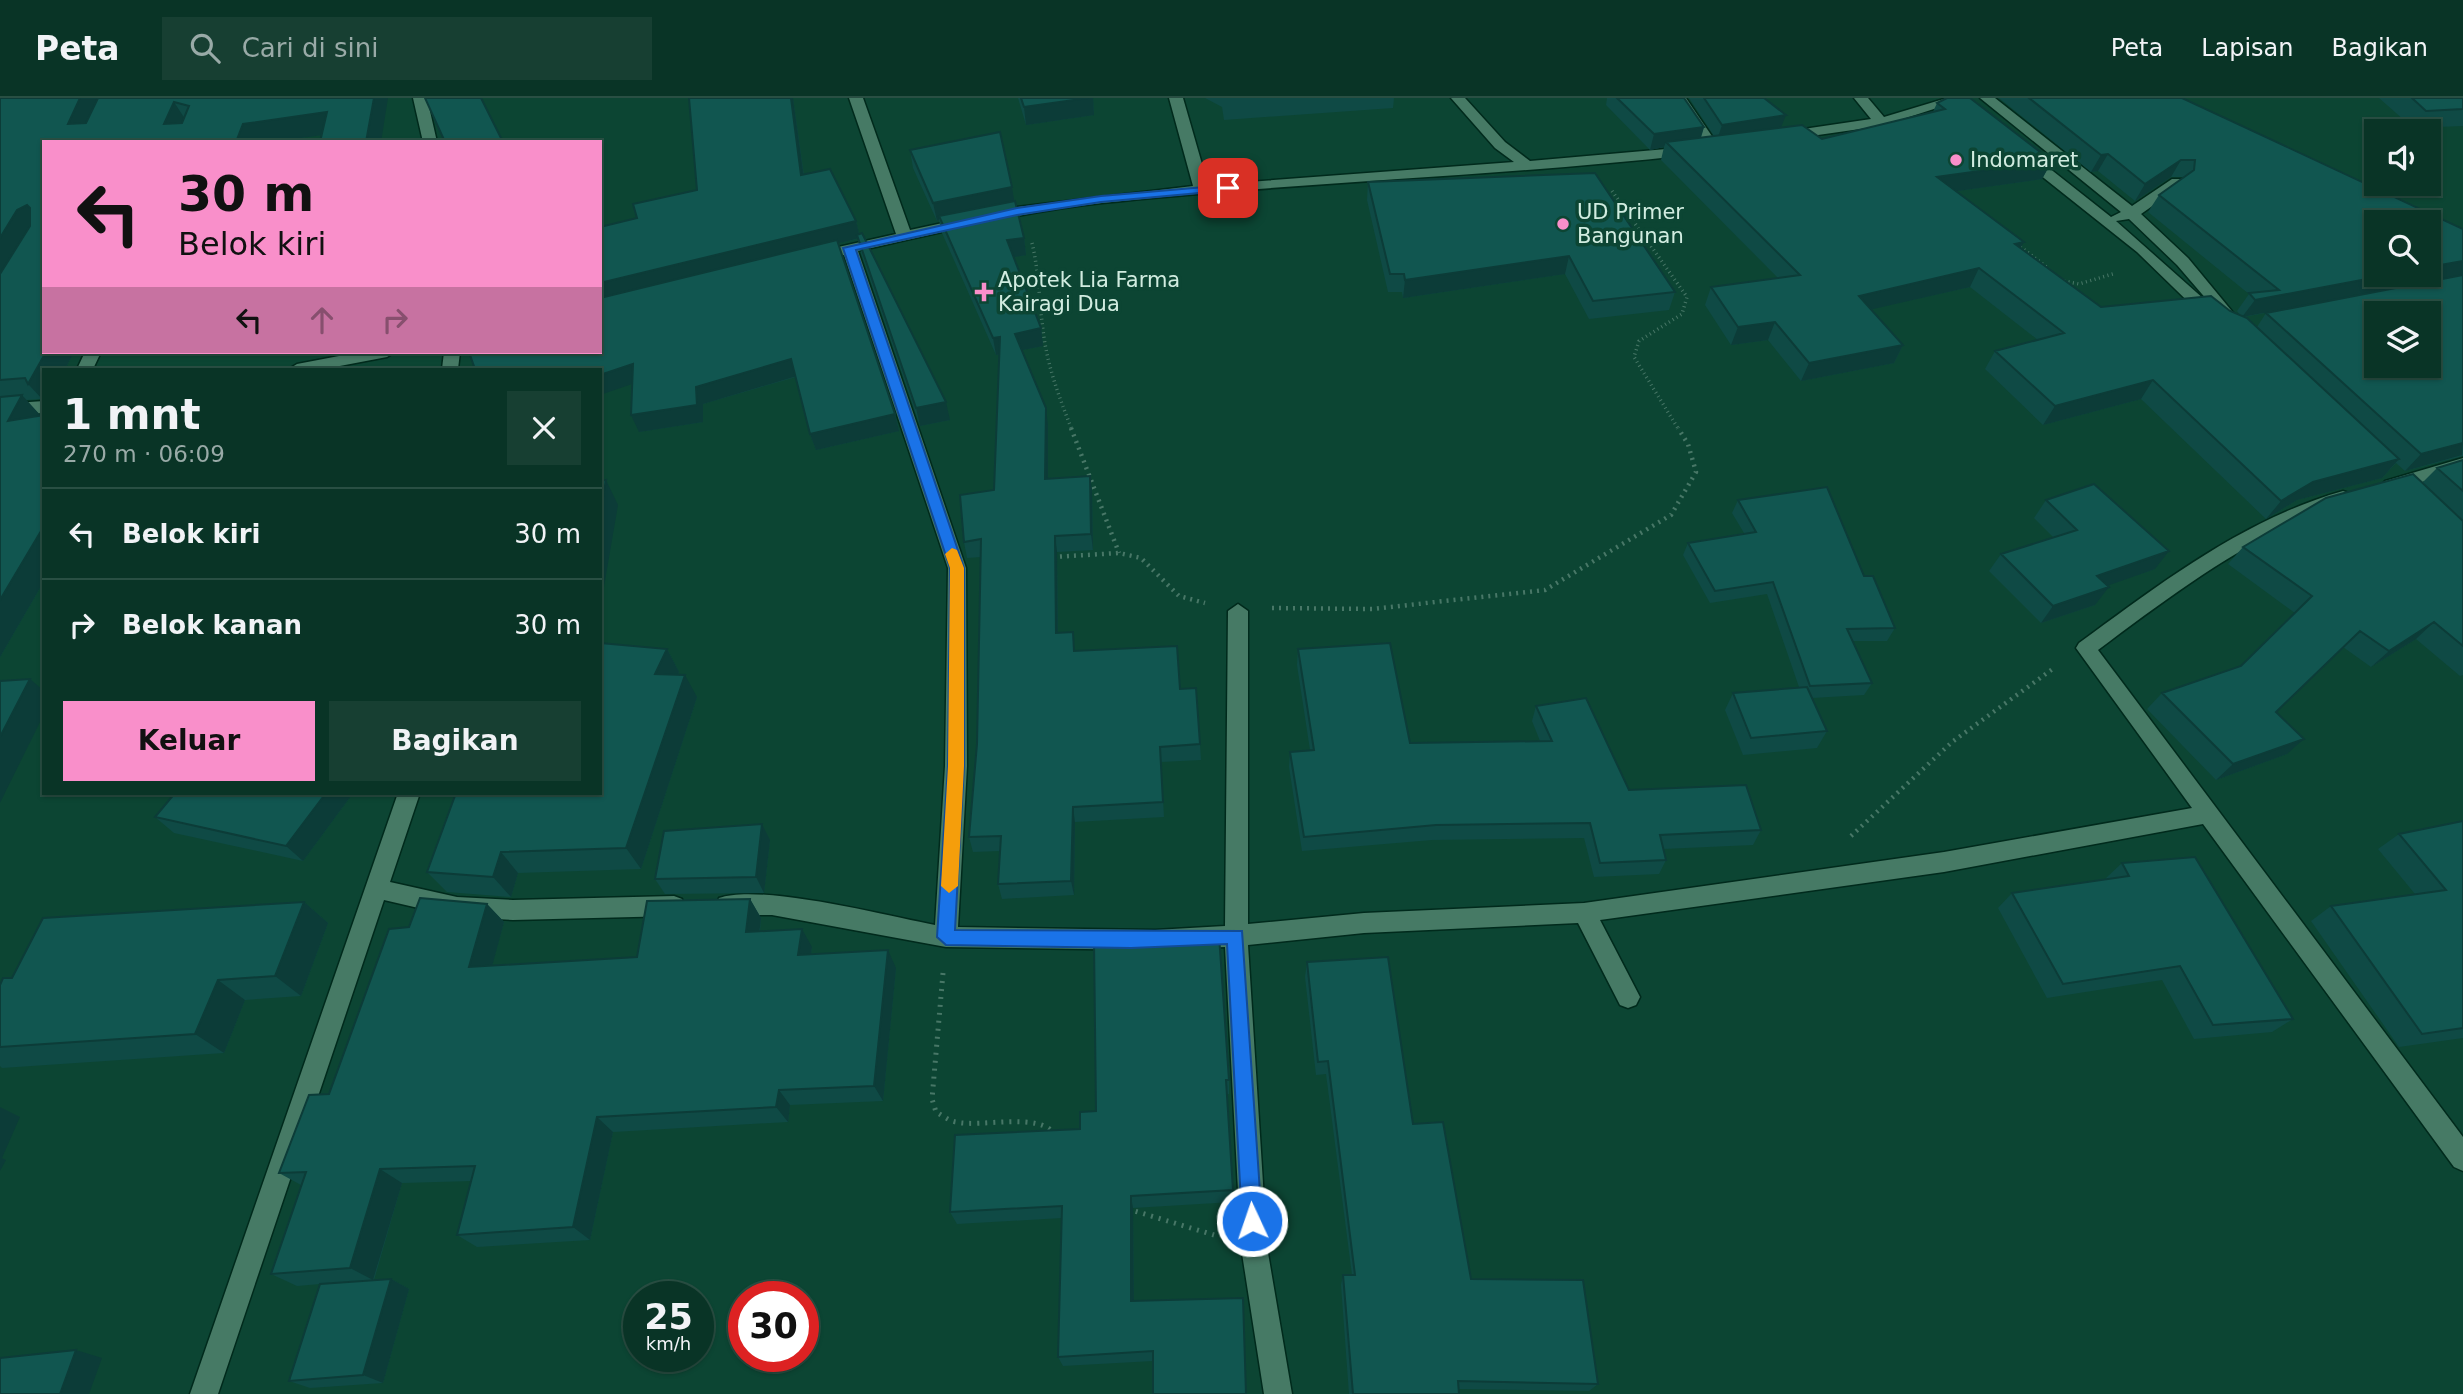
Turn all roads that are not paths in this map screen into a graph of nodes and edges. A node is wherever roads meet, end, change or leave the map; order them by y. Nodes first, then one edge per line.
1 (420, 98) edge
2 (856, 98) edge
3 (1175, 98) edge
4 (1458, 98) edge
5 (1679, 98) edge
6 (1861, 98) edge
7 (1987, 98) edge
8 (1960, 102) edge
9 (1881, 122) junction
10 (1763, 139) edge
11 (430, 140) edge
12 (2008, 143) edge
13 (1527, 166) junction
14 (2177, 182) edge
15 (1202, 191) junction
16 (2131, 214) junction
17 (2106, 220) junction
18 (904, 235) junction
19 (2166, 242) junction
20 (849, 248) junction
21 (2142, 249) junction
22 (802, 259) edge
23 (376, 354) edge
24 (302, 368) edge
25 (42, 407) edge
26 (0, 410) edge
27 (2382, 464) edge
28 (2463, 464) edge
29 (2407, 487) junction
30 (1238, 611) road end
31 (408, 795) edge
32 (2207, 814) junction
33 (378, 889) junction
34 (1584, 913) junction
35 (1236, 936) junction
36 (946, 937) junction
37 (1628, 997) dead end
38 (2463, 1158) edge
39 (204, 1394) edge
40 (1278, 1394) edge

1 - 11 street
2 - 18 street
3 - 15 street
4 - 13 street
5 - 13 street
6 - 9 street
7 - 16 street
8 - 9 street
9 - 10 street
12 - 17 street
13 - 15 street
14 - 16 street
15 - 18 street
16 - 17 street
16 - 19 street
17 - 21 street
18 - 20 street
19 - 21 street
19 - 21 street
20 - 22 street
20 - 36 street
23 - 24 street
25 - 26 street
27 - 29 street
28 - 29 street
29 - 32 street
30 - 35 street
31 - 33 street
32 - 34 street
32 - 38 street
33 - 36 street
33 - 39 street
34 - 35 street
34 - 37 street
35 - 36 street
35 - 40 street

